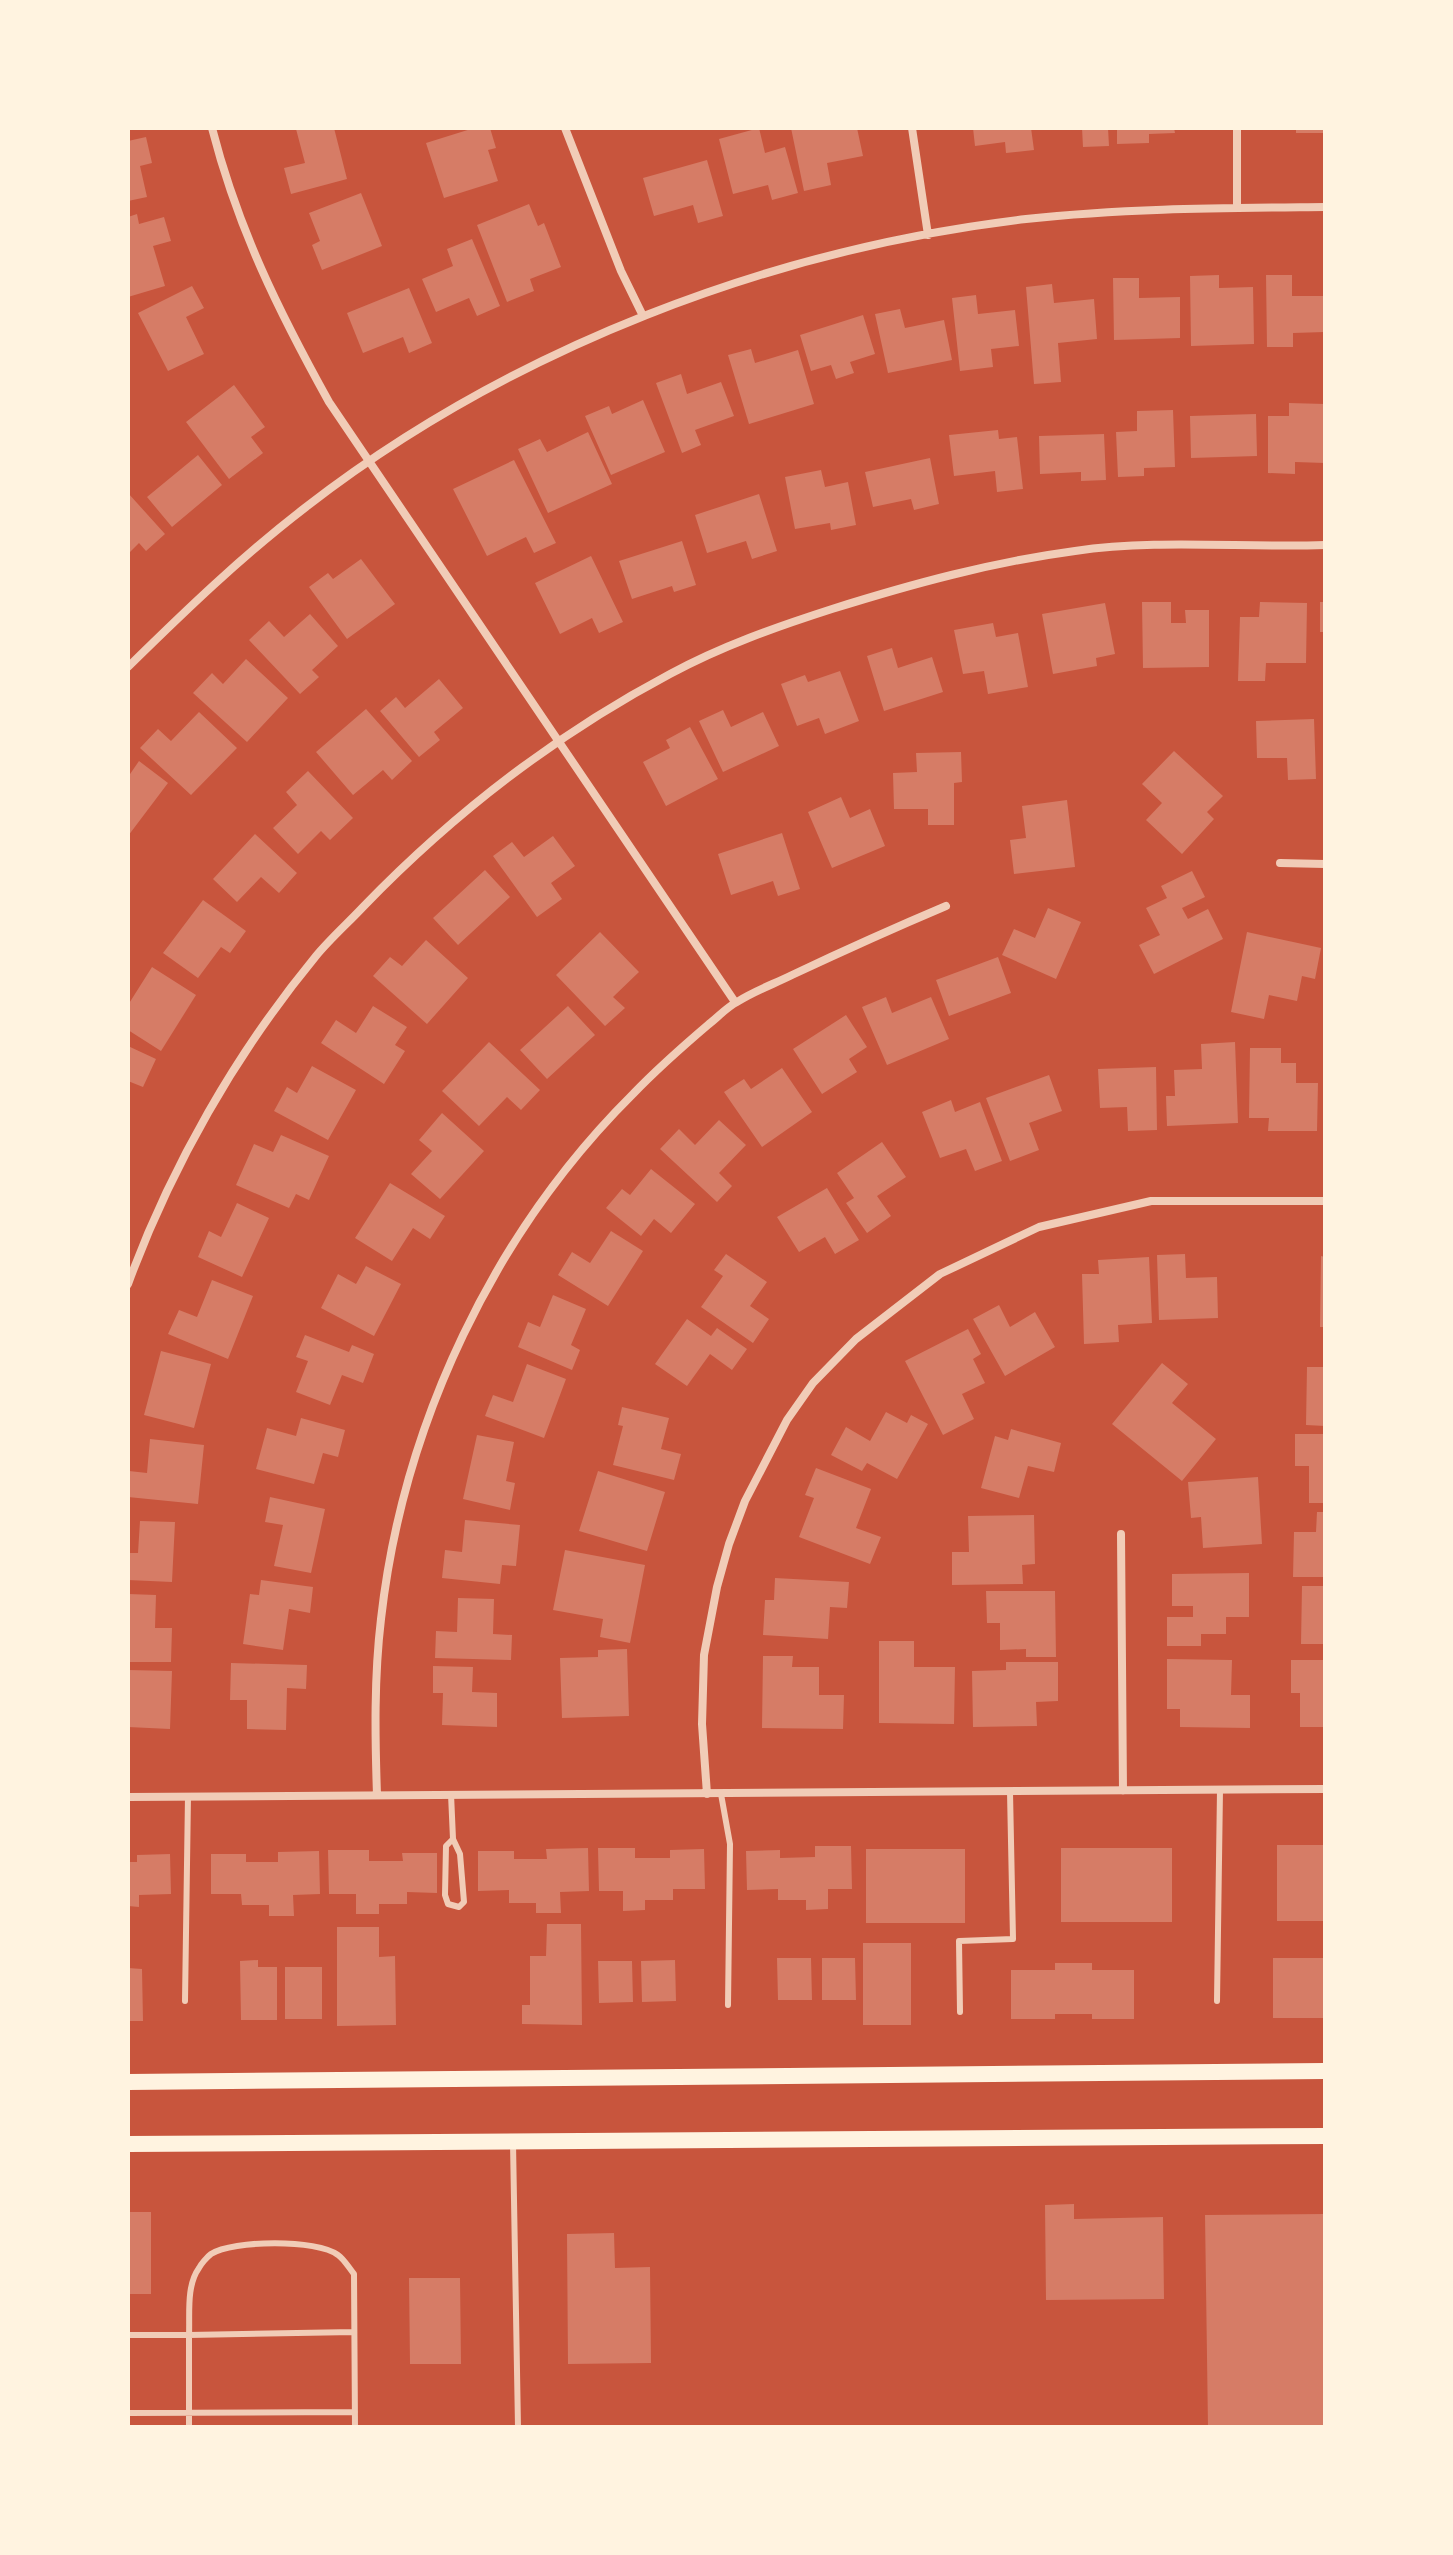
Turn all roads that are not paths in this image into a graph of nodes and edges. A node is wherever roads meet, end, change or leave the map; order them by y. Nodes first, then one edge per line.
1 (212, 128) edge
2 (565, 128) edge
3 (912, 128) edge
4 (1237, 128) edge
5 (1325, 207) edge
6 (1237, 208) junction
7 (928, 235) junction
8 (643, 316) junction
9 (368, 462) junction
10 (1325, 545) edge
11 (128, 667) edge
12 (560, 740) junction
13 (1280, 863) dead end
14 (1325, 864) edge
15 (946, 906) dead end
16 (735, 1002) junction
17 (1325, 1201) edge
18 (128, 1284) edge
19 (1121, 1534) dead end
20 (1325, 1789) edge
21 (1220, 1790) junction
22 (1123, 1791) junction
23 (1010, 1792) junction
24 (451, 1794) junction
25 (707, 1794) junction
26 (721, 1794) junction
27 (377, 1795) junction
28 (188, 1796) junction
29 (128, 1797) edge
30 (453, 1839) junction
31 (185, 2001) dead end
32 (1217, 2001) dead end
33 (728, 2005) dead end
34 (960, 2012) dead end
35 (1325, 2071) edge
36 (128, 2082) edge
37 (1325, 2136) edge
38 (513, 2142) junction
39 (128, 2144) edge
40 (354, 2332) junction
41 (128, 2335) edge
42 (189, 2335) junction
43 (189, 2411) junction
44 (355, 2412) junction
45 (128, 2413) edge
46 (189, 2427) edge
47 (355, 2427) edge
48 (518, 2427) edge

1 - 9 street
2 - 8 street
3 - 7 street
4 - 6 street
5 - 6 street
6 - 7 street
7 - 8 street
8 - 9 street
9 - 11 street
9 - 12 street
10 - 12 street
12 - 16 street
12 - 18 street
13 - 14 street
15 - 16 street
16 - 27 street
17 - 25 street
19 - 22 street
20 - 21 street
21 - 22 street
21 - 32 lane
22 - 23 street
23 - 26 street
23 - 34 lane
24 - 25 street
24 - 27 street
24 - 30 lane
25 - 26 street
26 - 33 lane
27 - 28 street
28 - 29 street
28 - 31 lane
30 - 30 lane
35 - 36 main road
37 - 38 main road
38 - 39 main road
38 - 48 lane
40 - 42 lane
40 - 42 lane
40 - 44 lane
41 - 42 lane
42 - 43 lane
43 - 44 lane
43 - 45 lane
43 - 46 lane
44 - 47 lane

